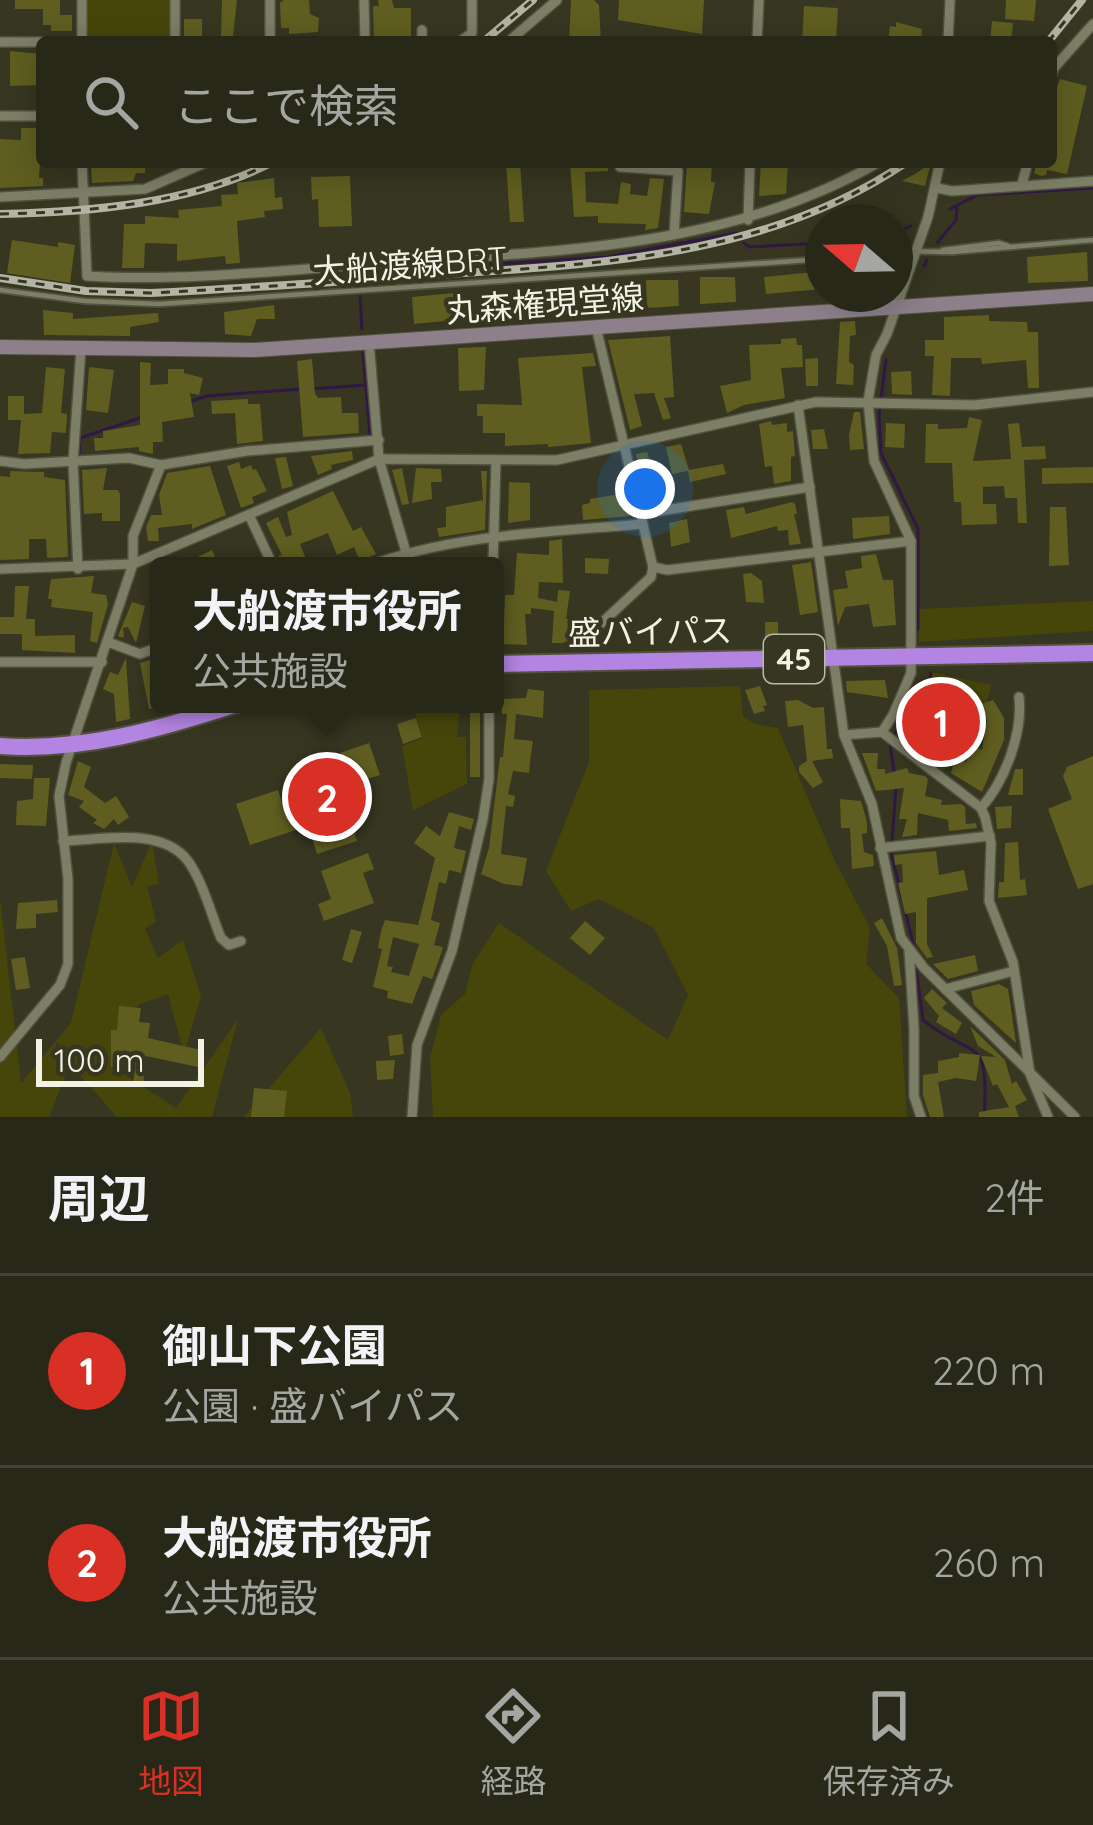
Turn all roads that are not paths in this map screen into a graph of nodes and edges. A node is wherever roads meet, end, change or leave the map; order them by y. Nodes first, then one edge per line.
1 (82, 0) edge
2 (175, 0) edge
3 (270, 0) edge
4 (364, 0) edge
5 (472, 0) edge
6 (557, 0) edge
7 (759, 0) edge
8 (950, 0) edge
9 (1093, 24) edge
10 (82, 36) edge
11 (175, 36) edge
12 (270, 36) edge
13 (364, 36) edge
14 (468, 36) edge
15 (515, 36) edge
16 (757, 36) edge
17 (948, 36) edge
18 (0, 42) edge
19 (36, 42) edge
20 (1057, 65) edge
21 (0, 116) edge
22 (36, 116) edge
23 (82, 168) edge
24 (176, 168) edge
25 (634, 168) edge
26 (751, 168) edge
27 (867, 168) edge
28 (939, 168) edge
29 (1026, 168) edge
30 (1093, 181) edge
31 (1022, 184) junction
32 (937, 188) junction
33 (83, 193) junction
34 (0, 197) edge
35 (748, 220) junction
36 (674, 235) junction
37 (1093, 240) edge
38 (915, 252) junction
39 (913, 257) edge
40 (805, 260) edge
41 (0, 290) edge
42 (1093, 294) edge
43 (913, 305) edge
44 (810, 312) edge
45 (893, 312) edge
46 (596, 327) junction
47 (369, 341) junction
48 (0, 347) edge
49 (81, 347) junction
50 (1093, 392) edge
51 (876, 402) junction
52 (798, 405) junction
53 (379, 440) junction
54 (627, 447) junction
55 (379, 459) junction
56 (496, 460) junction
57 (0, 461) edge
58 (73, 462) junction
59 (161, 465) junction
60 (810, 487) junction
61 (249, 515) junction
62 (642, 519) junction
63 (495, 538) junction
64 (911, 541) junction
65 (819, 550) junction
66 (406, 552) junction
67 (150, 557) edge
68 (150, 557) edge
69 (269, 557) edge
70 (392, 557) edge
71 (407, 557) edge
72 (494, 557) edge
73 (134, 564) junction
74 (653, 567) junction
75 (0, 569) edge
76 (78, 569) junction
77 (108, 642) junction
78 (579, 644) dead end
79 (150, 650) edge
80 (1093, 653) edge
81 (912, 655) junction
82 (830, 658) junction
83 (0, 662) edge
84 (102, 662) junction
85 (504, 664) edge
86 (1018, 697) dead end
87 (209, 713) edge
88 (489, 713) edge
89 (844, 735) junction
90 (888, 737) junction
91 (75, 743) junction
92 (0, 746) edge
93 (981, 808) junction
94 (990, 836) junction
95 (63, 841) junction
96 (887, 847) junction
97 (241, 941) dead end
98 (908, 950) junction
99 (1014, 971) junction
100 (945, 989) junction
101 (0, 1057) edge
102 (1030, 1074) junction
103 (412, 1117) edge
104 (921, 1117) edge
105 (1048, 1117) edge
106 (1075, 1117) edge

1 - 10 street
2 - 11 street
3 - 12 street
4 - 13 street
5 - 14 street
6 - 15 street
7 - 16 street
8 - 17 street
9 - 20 street
18 - 19 street
21 - 22 street
23 - 33 street
24 - 33 street
25 - 36 street
26 - 35 street
27 - 35 street
28 - 32 street
29 - 31 street
30 - 31 street
31 - 32 street
32 - 38 street
33 - 34 street
33 - 36 street
35 - 36 street
37 - 38 lane
38 - 39 street
40 - 41 lane, 大船渡線BRT
42 - 43 main road, 丸森権現堂線
44 - 46 main road, 丸森権現堂線
45 - 51 street
46 - 47 main road, 丸森権現堂線
46 - 54 street
47 - 49 main road, 丸森権現堂線
47 - 53 street
48 - 49 main road, 丸森権現堂線
49 - 58 street
50 - 51 street
51 - 52 street
51 - 64 street
52 - 54 street
52 - 60 street
53 - 55 street
53 - 59 street
54 - 56 street
54 - 62 street
55 - 56 street
55 - 61 street
55 - 66 street
56 - 63 street
57 - 58 street
58 - 59 street
58 - 76 street
59 - 73 street
60 - 62 street
60 - 65 street
61 - 68 street
61 - 69 street
62 - 63 street
62 - 74 street
63 - 66 street
63 - 72 street
64 - 65 street
64 - 81 street
65 - 74 street
65 - 82 street
66 - 70 street
66 - 71 street
67 - 73 street
73 - 76 street
73 - 77 street
74 - 78 street
75 - 76 street
77 - 79 street
77 - 84 street
80 - 81 highway, 盛バイパス / 45
81 - 82 highway, 盛バイパス / 45
81 - 90 street
82 - 85 highway, 盛バイパス / 45
82 - 89 street
83 - 84 street
84 - 91 street
86 - 93 street
87 - 91 highway
88 - 103 street
89 - 90 street
89 - 96 street
90 - 93 street
91 - 92 highway
91 - 95 street
93 - 94 street
94 - 96 street
94 - 99 street
95 - 97 street
95 - 101 street
96 - 98 street
98 - 100 street
98 - 104 street
99 - 100 street
99 - 102 street
100 - 102 street
102 - 105 street
102 - 106 street

